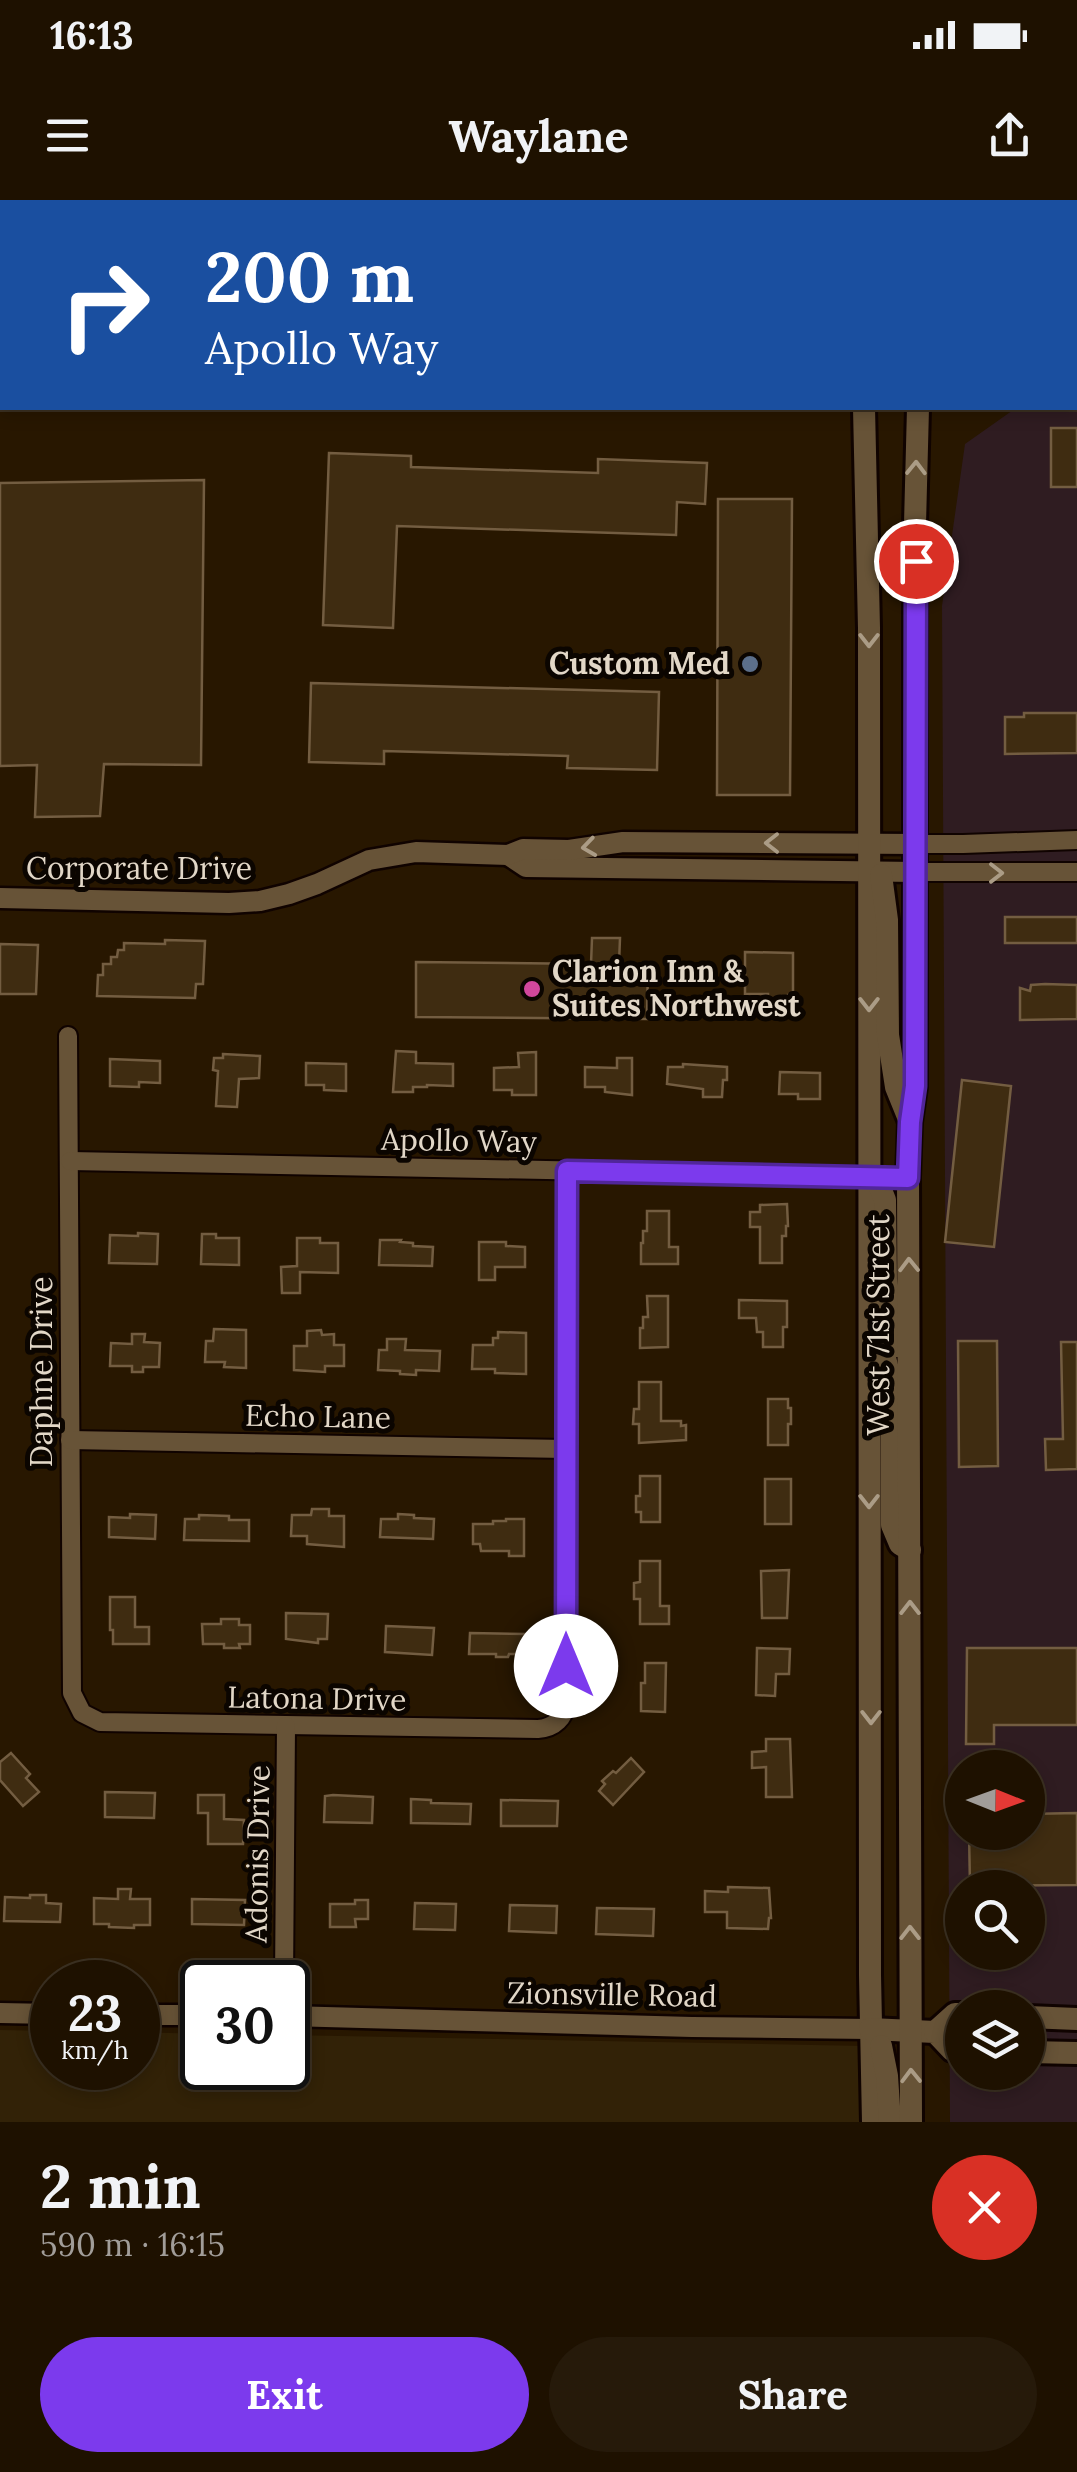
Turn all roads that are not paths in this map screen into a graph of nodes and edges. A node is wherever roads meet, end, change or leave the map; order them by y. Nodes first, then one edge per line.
1 (864, 410) edge
2 (918, 410) edge
3 (1077, 840) edge
4 (869, 844) junction
5 (916, 844) junction
6 (508, 855) junction
7 (875, 871) junction
8 (916, 872) junction
9 (1077, 872) edge
10 (0, 898) edge
11 (68, 1036) dead end
12 (910, 1122) junction
13 (70, 1161) junction
14 (567, 1171) junction
15 (868, 1176) junction
16 (908, 1178) junction
17 (869, 1299) junction
18 (910, 1397) junction
19 (70, 1440) junction
20 (566, 1449) junction
21 (910, 1550) junction
22 (78, 1707) joint
23 (286, 1726) junction
24 (284, 1960) edge
25 (0, 2013) edge
26 (30, 2014) edge
27 (310, 2017) edge
28 (1045, 2018) edge
29 (1077, 2019) edge
30 (945, 2023) edge
31 (870, 2029) junction
32 (910, 2030) junction
33 (935, 2032) junction
34 (945, 2043) edge
35 (1045, 2052) edge
36 (1077, 2053) edge
37 (873, 2122) edge
38 (890, 2122) edge
39 (911, 2122) edge

1 -> 4 main road, West 71st Street
5 -> 2 main road, West 71st Street
3 - 5 street
4 - 5 street, Corporate Drive
4 -> 6 street, Corporate Drive
4 - 7 main road, West 71st Street
5 - 8 main road, West 71st Street
6 - 7 street, Corporate Drive
6 - 10 street, Corporate Drive
7 - 8 street, Corporate Drive
7 - 12 main road
7 -> 15 main road, West 71st Street
8 -> 9 street
8 - 12 main road, West 71st Street
11 - 13 street, Daphne Drive
12 - 16 main road, West 71st Street
13 - 14 street, Apollo Way
13 - 19 street, Daphne Drive
14 - 15 street, Apollo Way
14 - 20 street
15 - 16 street, Apollo Way
15 - 17 main road, West 71st Street
15 - 18 main road
18 -> 16 main road, West 71st Street
17 - 21 main road
17 -> 31 main road, West 71st Street
18 - 21 main road, West 71st Street
19 - 20 street, Echo Lane
19 - 22 street, Daphne Drive
20 - 23 street, Latona Drive
32 -> 21 main road, West 71st Street
22 - 23 street, Latona Drive
23 - 24 street, Adonis Drive
25 - 26 street
27 - 31 street, Zionsville Road
28 - 29 main road
30 - 33 main road
31 - 32 main road, Zionsville Road
31 - 37 main road, West 71st Street
31 - 38 main road
32 - 33 main road, Zionsville Road
39 -> 32 main road, West 71st Street
33 - 34 main road, Zionsville Road
35 - 36 main road

